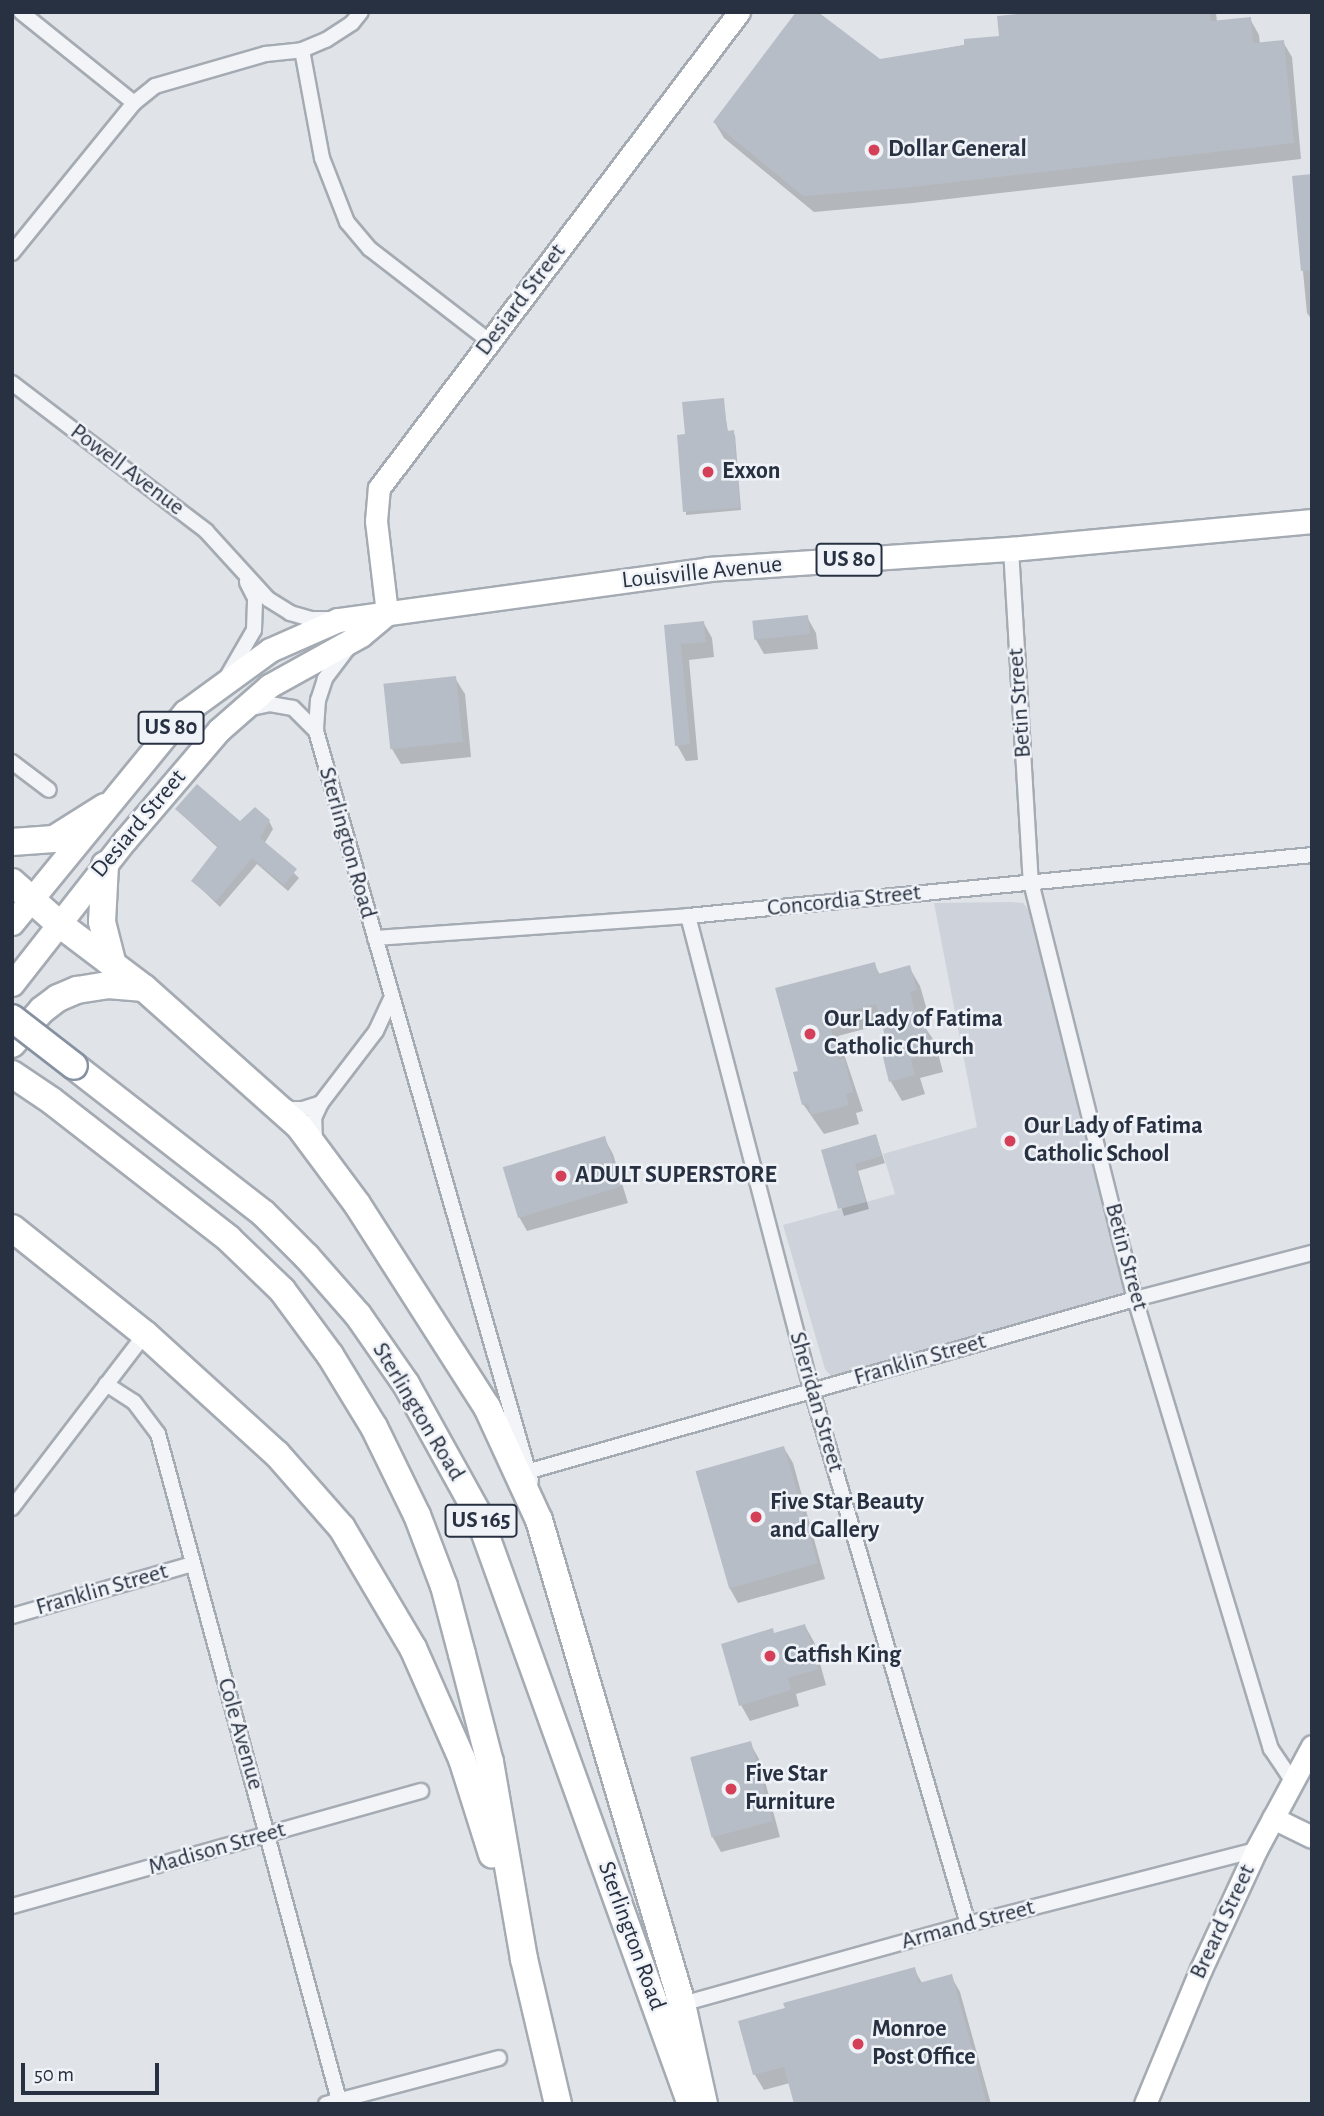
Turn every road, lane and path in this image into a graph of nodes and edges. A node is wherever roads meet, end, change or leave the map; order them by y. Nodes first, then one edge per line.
1 (21, 12) edge
2 (361, 12) edge
3 (739, 12) edge
4 (302, 50) junction
5 (134, 103) junction
6 (12, 253) edge
7 (489, 341) junction
8 (12, 383) edge
9 (1312, 521) edge
10 (1011, 550) junction
11 (237, 562) junction
12 (387, 613) junction
13 (338, 620) junction
14 (361, 635) junction
15 (223, 684) junction
16 (235, 714) junction
17 (316, 731) junction
18 (12, 762) edge
19 (50, 790) dead end
20 (105, 807) junction
21 (12, 842) edge
22 (1312, 855) edge
23 (105, 865) junction
24 (1031, 882) junction
25 (21, 890) edge
26 (688, 916) junction
27 (12, 923) edge
28 (58, 923) junction
29 (375, 938) junction
30 (113, 965) junction
31 (12, 984) edge
32 (144, 988) junction
33 (391, 999) junction
34 (12, 1018) edge
35 (12, 1044) edge
36 (12, 1074) edge
37 (272, 1100) junction
38 (321, 1103) junction
39 (315, 1145) junction
40 (12, 1228) edge
41 (1312, 1253) edge
42 (1136, 1300) junction
43 (145, 1334) junction
44 (106, 1384) junction
45 (812, 1391) junction
46 (530, 1471) junction
47 (12, 1508) edge
48 (539, 1520) junction
49 (192, 1564) junction
50 (12, 1615) edge
51 (1312, 1746) edge
52 (1293, 1782) junction
53 (421, 1791) dead end
54 (1273, 1818) junction
55 (268, 1835) junction
56 (1312, 1837) edge
57 (1256, 1850) junction
58 (12, 1906) edge
59 (968, 1924) junction
60 (524, 1959) junction
61 (682, 2004) junction
62 (499, 2058) dead end
63 (335, 2103) edge
64 (558, 2104) edge
65 (691, 2104) edge
66 (704, 2104) edge
67 (1145, 2104) edge

1 - 5 street
2 - 4 street
3 - 7 street, Desiard Street
4 - 5 street
4 - 7 street
5 - 6 street
7 - 12 street, Desiard Street
8 - 11 street, Powell Avenue
9 - 10 main road, Louisville Avenue / US 80
10 - 12 main road, Louisville Avenue / US 80
10 - 24 street, Betin Street
11 - 13 street, Powell Avenue
11 - 15 street, Powell Avenue
12 - 13 main road, Desiard Street / US 80
12 - 14 main road, Desiard Street / US 80
13 - 15 main road, Desiard Street / US 80
14 - 16 main road, Desiard Street / US 80
14 - 17 street, Sterlington Road
15 - 20 main road, Desiard Street / US 80
16 - 17 street
16 - 23 main road, Desiard Street / US 80
17 - 29 street, Sterlington Road
18 - 19 street
20 - 21 highway
20 - 25 main road, Desiard Street / US 80
22 - 24 street, Concordia Street
23 - 28 main road, Desiard Street / US 80
23 - 30 highway
24 - 26 street, Concordia Street
24 - 42 street, Betin Street
25 - 27 main road, Desiard Street / US 80
25 - 28 highway
26 - 29 street, Concordia Street
26 - 45 street, Sheridan Street
28 - 30 highway
28 - 31 main road, Desiard Street / US 80
29 - 33 street, Sterlington Road
30 - 32 highway
32 - 35 highway
32 - 37 highway
33 - 38 street
33 - 46 street, Sterlington Road
34 - 65 highway, Sterlington Road / US 165, bridge
36 - 60 highway, Sterlington Road / US 165
37 - 38 street
37 - 39 highway
38 - 39 street
39 - 48 highway
40 - 43 highway
41 - 42 street, Franklin Street
42 - 45 street, Franklin Street
42 - 52 street, Betin Street
43 - 44 street
43 - 60 highway
44 - 47 street
44 - 49 street, Cole Avenue
45 - 46 street, Franklin Street
45 - 59 street, Sheridan Street
46 - 48 street, Sterlington Road
48 - 61 highway
49 - 50 street, Franklin Street
49 - 55 street, Cole Avenue
51 - 52 street, Breard Street
52 - 54 street, Breard Street
53 - 55 street, Madison Street
54 - 56 street
54 - 57 street, Breard Street
55 - 58 street, Madison Street
55 - 63 street, Cole Avenue
57 - 59 street, Armand Street
57 - 67 street, Breard Street
59 - 61 street, Armand Street
60 - 64 highway, Sterlington Road / US 165
61 - 66 highway
62 - 63 street

